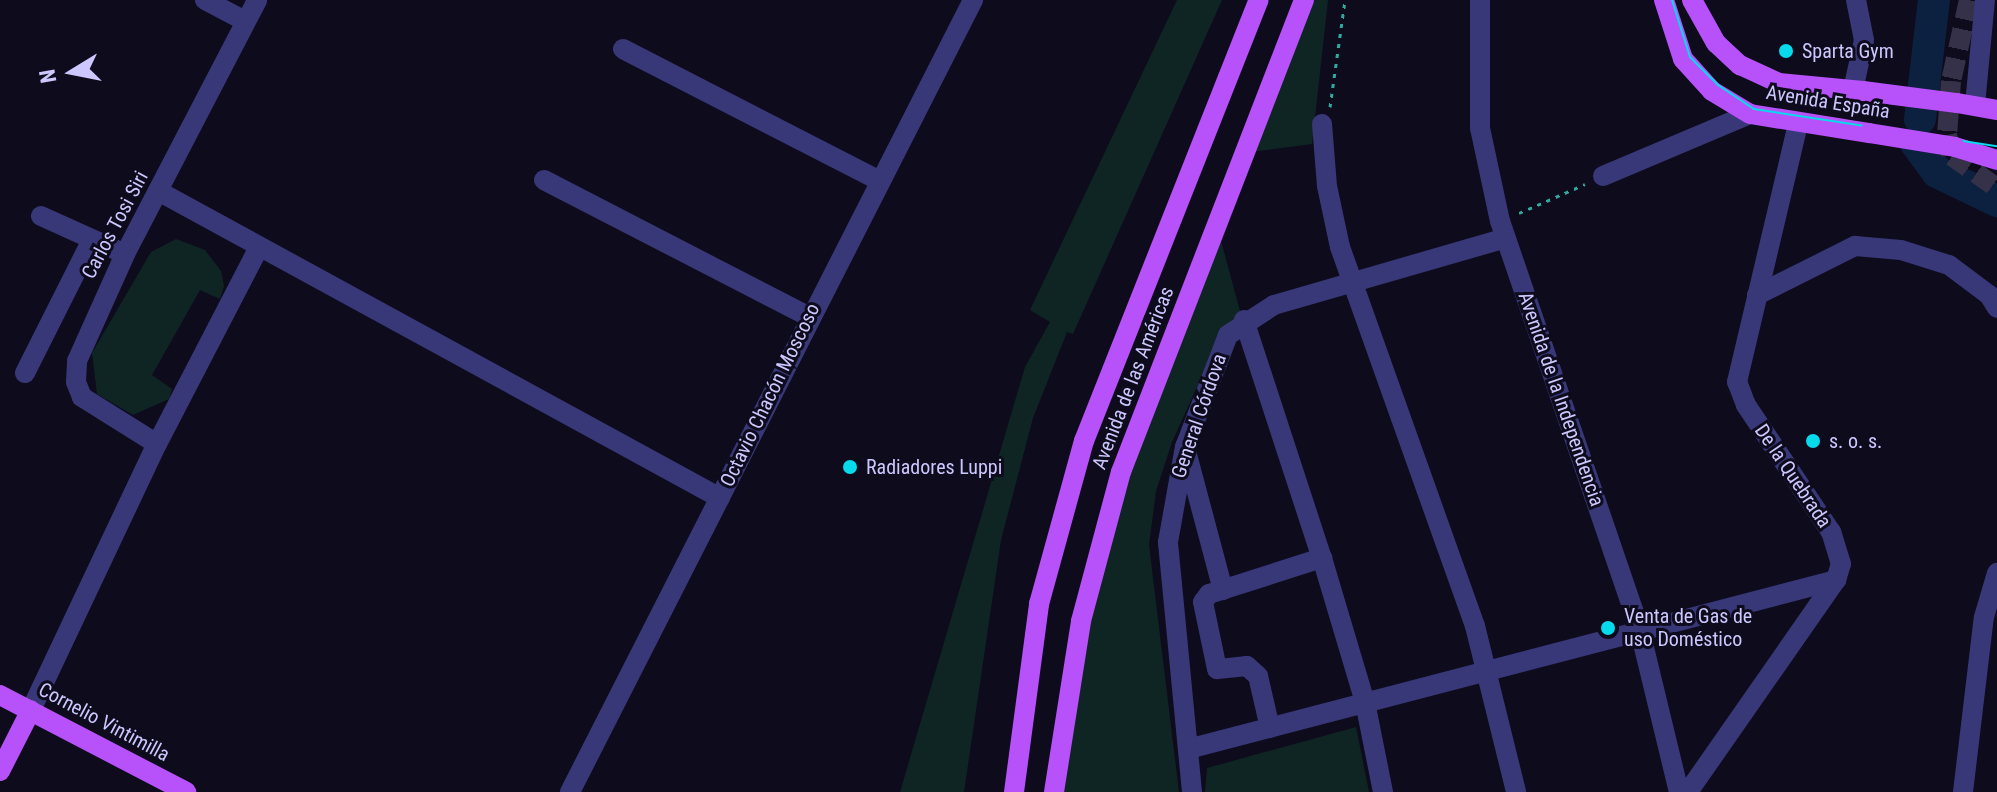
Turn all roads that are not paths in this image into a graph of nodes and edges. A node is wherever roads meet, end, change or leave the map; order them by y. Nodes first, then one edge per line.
1 (257, 0) edge
2 (973, 0) edge
3 (1259, 0) edge
4 (1304, 0) edge
5 (1480, 0) edge
6 (1664, 0) edge
7 (1692, 0) edge
8 (1856, 0) edge
9 (1985, 0) edge
10 (211, 1) edge
11 (245, 21) junction
12 (623, 49) dead end
13 (1858, 91) junction
14 (1966, 104) junction
15 (1997, 110) edge
16 (1750, 114) junction
17 (1798, 123) junction
18 (1322, 124) road end
19 (1997, 160) edge
20 (1603, 176) road end
21 (544, 180) dead end
22 (878, 180) junction
23 (160, 192) junction
24 (41, 216) dead end
25 (1503, 230) junction
26 (1770, 238) junction
27 (92, 240) junction
28 (258, 249) junction
29 (125, 254) junction
30 (1807, 267) junction
31 (1351, 285) junction
32 (1757, 295) junction
33 (1997, 308) edge
34 (808, 316) junction
35 (1244, 320) junction
36 (25, 373) dead end
37 (157, 444) junction
38 (1185, 447) junction
39 (720, 498) junction
40 (1322, 558) junction
41 (1997, 573) edge
42 (1836, 580) junction
43 (1223, 590) junction
44 (1640, 631) junction
45 (1488, 670) junction
46 (0, 695) edge
47 (1365, 702) junction
48 (31, 710) junction
49 (1270, 728) junction
50 (1188, 749) junction
51 (0, 771) edge
52 (1016, 785) edge
53 (1054, 790) edge
54 (186, 792) edge
55 (570, 792) edge
56 (1192, 792) edge
57 (1383, 792) edge
58 (1516, 792) edge
59 (1679, 792) edge
60 (1688, 792) edge
61 (1963, 792) edge

1 - 11 street, Carlos Tosi Siri
2 - 22 street, Octavio Chacón Moscoso
3 - 52 main road, Avenida de las Américas
4 - 53 main road, Avenida de las Américas
5 - 25 street, Avenida de la Independencia
6 - 16 main road, Avenida España
7 - 13 main road, Avenida España
8 - 13 street
9 - 14 street
10 - 11 street
11 - 23 street, Carlos Tosi Siri
12 - 22 street
13 - 14 main road, Avenida España, bridge
14 - 15 main road, Avenida España
16 - 17 main road, Avenida España
16 - 20 street
17 - 19 main road, Avenida España, bridge
17 - 26 street, De la Quebrada
18 - 31 street
21 - 34 street
22 - 34 street, Octavio Chacón Moscoso
23 - 28 street
23 - 29 street, Carlos Tosi Siri
24 - 27 street
25 - 31 street
25 - 44 street, Avenida de la Independencia
26 - 30 street
26 - 32 street, De la Quebrada
27 - 29 street
27 - 36 street
28 - 37 street
28 - 39 street
29 - 37 street, Carlos Tosi Siri
30 - 32 street
30 - 33 street
31 - 35 street
31 - 45 street
32 - 42 street, De la Quebrada
34 - 39 street, Octavio Chacón Moscoso
35 - 38 street, General Córdova
35 - 40 street
37 - 48 street
38 - 43 street
38 - 50 street, General Córdova
39 - 55 street, Octavio Chacón Moscoso
40 - 43 street
40 - 47 street
41 - 61 street
42 - 44 street
42 - 60 street
43 - 49 street
44 - 45 street
44 - 59 street, Avenida de la Independencia
45 - 47 street
45 - 58 street
46 - 48 main road, Cornelio Vintimilla
47 - 49 street
47 - 57 street
48 - 51 main road
48 - 54 main road, Cornelio Vintimilla
49 - 50 street
50 - 56 street, General Córdova

